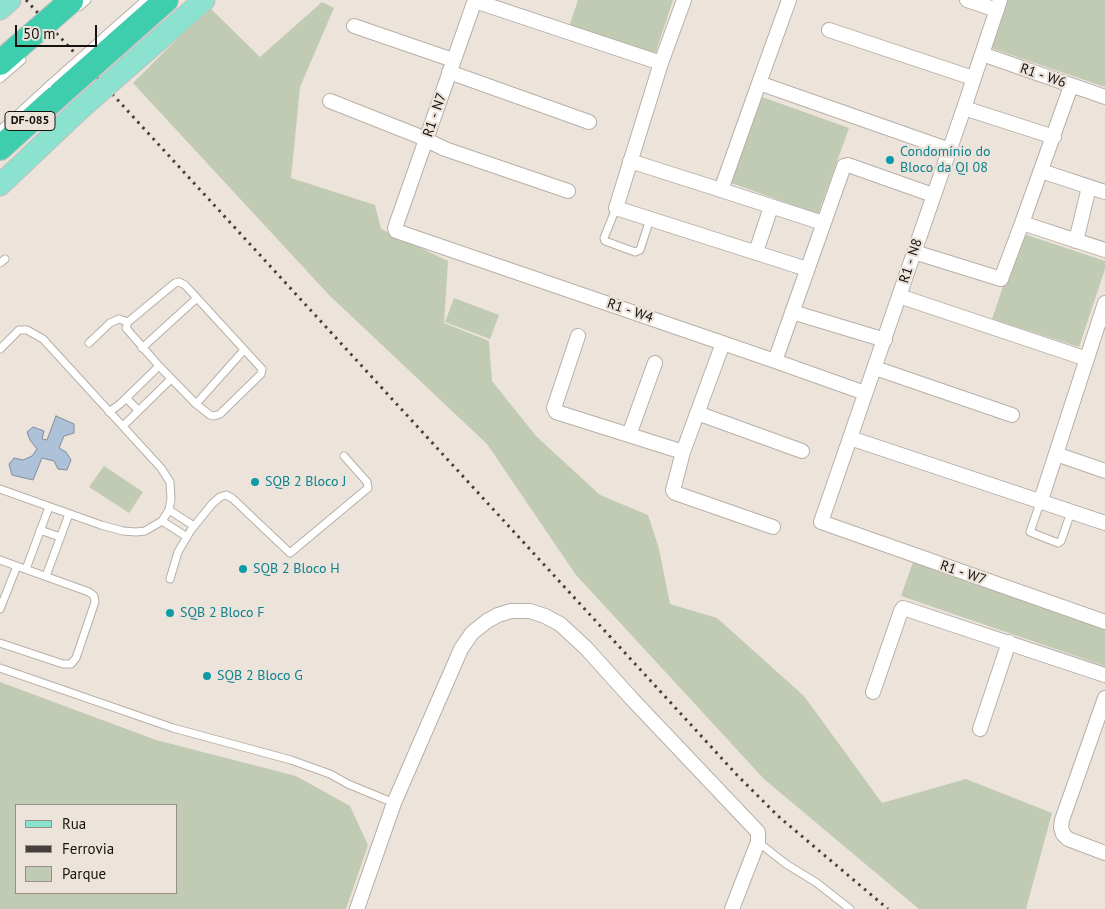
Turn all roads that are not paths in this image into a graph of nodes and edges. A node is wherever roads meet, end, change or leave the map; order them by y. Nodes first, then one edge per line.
1 (10, 0) edge
2 (87, 0) edge
3 (145, 0) edge
4 (166, 0) edge
5 (204, 0) edge
6 (475, 0) edge
7 (684, 0) edge
8 (788, 0) edge
9 (967, 0) edge
10 (73, 5) edge
11 (998, 5) edge
12 (0, 9) edge
13 (354, 26) dead end
14 (829, 30) dead end
15 (108, 42) junction
16 (22, 52) junction
17 (982, 54) junction
18 (0, 63) edge
19 (661, 63) junction
20 (452, 66) junction
21 (973, 78) junction
22 (0, 79) edge
23 (759, 83) junction
24 (1071, 86) junction
25 (55, 88) junction
26 (1105, 97) edge
27 (330, 101) dead end
28 (964, 108) junction
29 (589, 122) dead end
30 (0, 130) edge
31 (1054, 137) junction
32 (426, 141) junction
33 (0, 148) edge
34 (950, 150) junction
35 (630, 161) junction
36 (1041, 171) junction
37 (0, 185) edge
38 (1089, 187) junction
39 (721, 190) junction
40 (568, 191) dead end
41 (1105, 192) edge
42 (933, 195) junction
43 (771, 207) junction
44 (616, 208) junction
45 (650, 218) junction
46 (823, 223) junction
47 (1022, 223) junction
48 (395, 230) joint
49 (1076, 241) junction
50 (1105, 250) edge
51 (756, 252) junction
52 (914, 252) junction
53 (807, 269) junction
54 (899, 296) junction
55 (197, 298) junction
56 (1105, 303) edge
57 (792, 312) junction
58 (128, 322) junction
59 (578, 336) dead end
60 (885, 340) junction
61 (89, 343) dead end
62 (723, 343) junction
63 (142, 348) junction
64 (0, 349) edge
65 (244, 350) junction
66 (1086, 359) junction
67 (775, 361) junction
68 (655, 363) dead end
69 (159, 366) junction
70 (875, 368) junction
71 (171, 379) junction
72 (865, 393) junction
73 (126, 398) junction
74 (196, 404) junction
75 (138, 410) junction
76 (109, 412) junction
77 (697, 413) junction
78 (1012, 415) dead end
79 (123, 426) junction
80 (629, 435) junction
81 (850, 438) junction
82 (802, 451) dead end
83 (683, 452) junction
84 (1056, 454) junction
85 (344, 456) dead end
86 (1105, 471) edge
87 (0, 489) edge
88 (1040, 503) junction
89 (49, 507) junction
90 (169, 510) junction
91 (1070, 512) junction
92 (69, 514) junction
93 (162, 521) junction
94 (821, 522) joint
95 (1105, 524) edge
96 (194, 526) junction
97 (773, 528) dead end
98 (40, 530) junction
99 (60, 537) junction
100 (187, 537) junction
101 (0, 560) edge
102 (17, 566) junction
103 (26, 569) junction
104 (46, 576) junction
105 (170, 579) dead end
106 (0, 609) edge
107 (1105, 622) edge
108 (1010, 642) junction
109 (0, 643) edge
110 (0, 668) edge
111 (1105, 675) edge
112 (873, 692) dead end
113 (1105, 698) edge
114 (980, 729) dead end
115 (1100, 730) edge
116 (394, 803) junction
117 (758, 842) junction
118 (1105, 853) edge
119 (357, 909) edge
120 (732, 909) edge
121 (850, 909) edge

1 - 12 main road
2 - 10 lane
3 - 15 lane
4 - 15 highway, DF-085
5 - 37 main road, bridge
6 - 19 street
6 - 20 street, R1 - N7
7 - 19 street
8 - 23 street
9 - 11 street
10 - 16 highway, bridge
11 - 17 street, R1 - N8
13 - 20 street
14 - 21 street
15 - 25 highway, DF-085, bridge
16 - 18 highway
16 - 22 lane
17 - 21 street, R1 - N8
17 - 24 street, R1 - W6
19 - 35 street
20 - 29 street
20 - 32 street, R1 - N7
21 - 28 street, R1 - N8
23 - 34 street
23 - 39 street
24 - 26 street, R1 - W6
24 - 31 street
25 - 30 lane
25 - 33 highway, DF-085
27 - 32 street
28 - 31 street
28 - 34 street, R1 - N8
31 - 36 street
32 - 40 street
32 - 48 street, R1 - N7
34 - 42 street, R1 - N8
35 - 39 street
35 - 44 street
36 - 38 street
36 - 47 street
38 - 41 street
38 - 49 street
39 - 43 street
42 - 46 street
42 - 52 street, R1 - N8
43 - 46 street
43 - 51 street
44 - 45 street
44 - 45 lane
45 - 51 street
46 - 53 street
47 - 49 street
47 - 52 street
48 - 62 street, R1 - W4
49 - 50 street
51 - 53 street
52 - 54 street, R1 - N8
53 - 57 street
54 - 60 street, R1 - N8
54 - 66 street
55 - 58 lane
55 - 63 lane
55 - 65 lane
56 - 66 street
57 - 60 street
57 - 67 street
58 - 61 lane
58 - 63 lane
59 - 80 street
60 - 70 street, R1 - N8
62 - 67 street, R1 - W4
62 - 77 street
63 - 69 lane
64 - 76 lane
65 - 74 lane
65 - 74 lane
66 - 84 street
67 - 72 street, R1 - W4
68 - 80 street
69 - 71 lane
69 - 73 lane
70 - 72 street, R1 - N8
70 - 78 street
71 - 74 lane
71 - 75 lane
72 - 81 street, R1 - N8
73 - 75 lane
73 - 76 lane
75 - 79 lane
76 - 79 lane
77 - 82 street
77 - 83 street
79 - 90 lane
80 - 83 street
81 - 88 street
81 - 94 street, R1 - N8
83 - 97 street
84 - 86 street
84 - 88 street
85 - 96 lane
87 - 89 lane
88 - 91 street
88 - 91 lane
89 - 92 lane
89 - 98 lane
90 - 93 lane
90 - 96 lane
91 - 95 street
92 - 93 lane
92 - 99 lane
93 - 100 lane
94 - 107 street, R1 - W7
96 - 100 lane
98 - 99 lane
98 - 103 lane
99 - 104 lane
100 - 105 lane
101 - 102 lane
102 - 103 lane
102 - 106 lane
103 - 104 lane
104 - 109 lane
108 - 111 street
108 - 112 street
108 - 114 street
110 - 116 lane
113 - 115 street
115 - 118 street
116 - 117 street
116 - 119 street
117 - 120 street
117 - 121 lane

